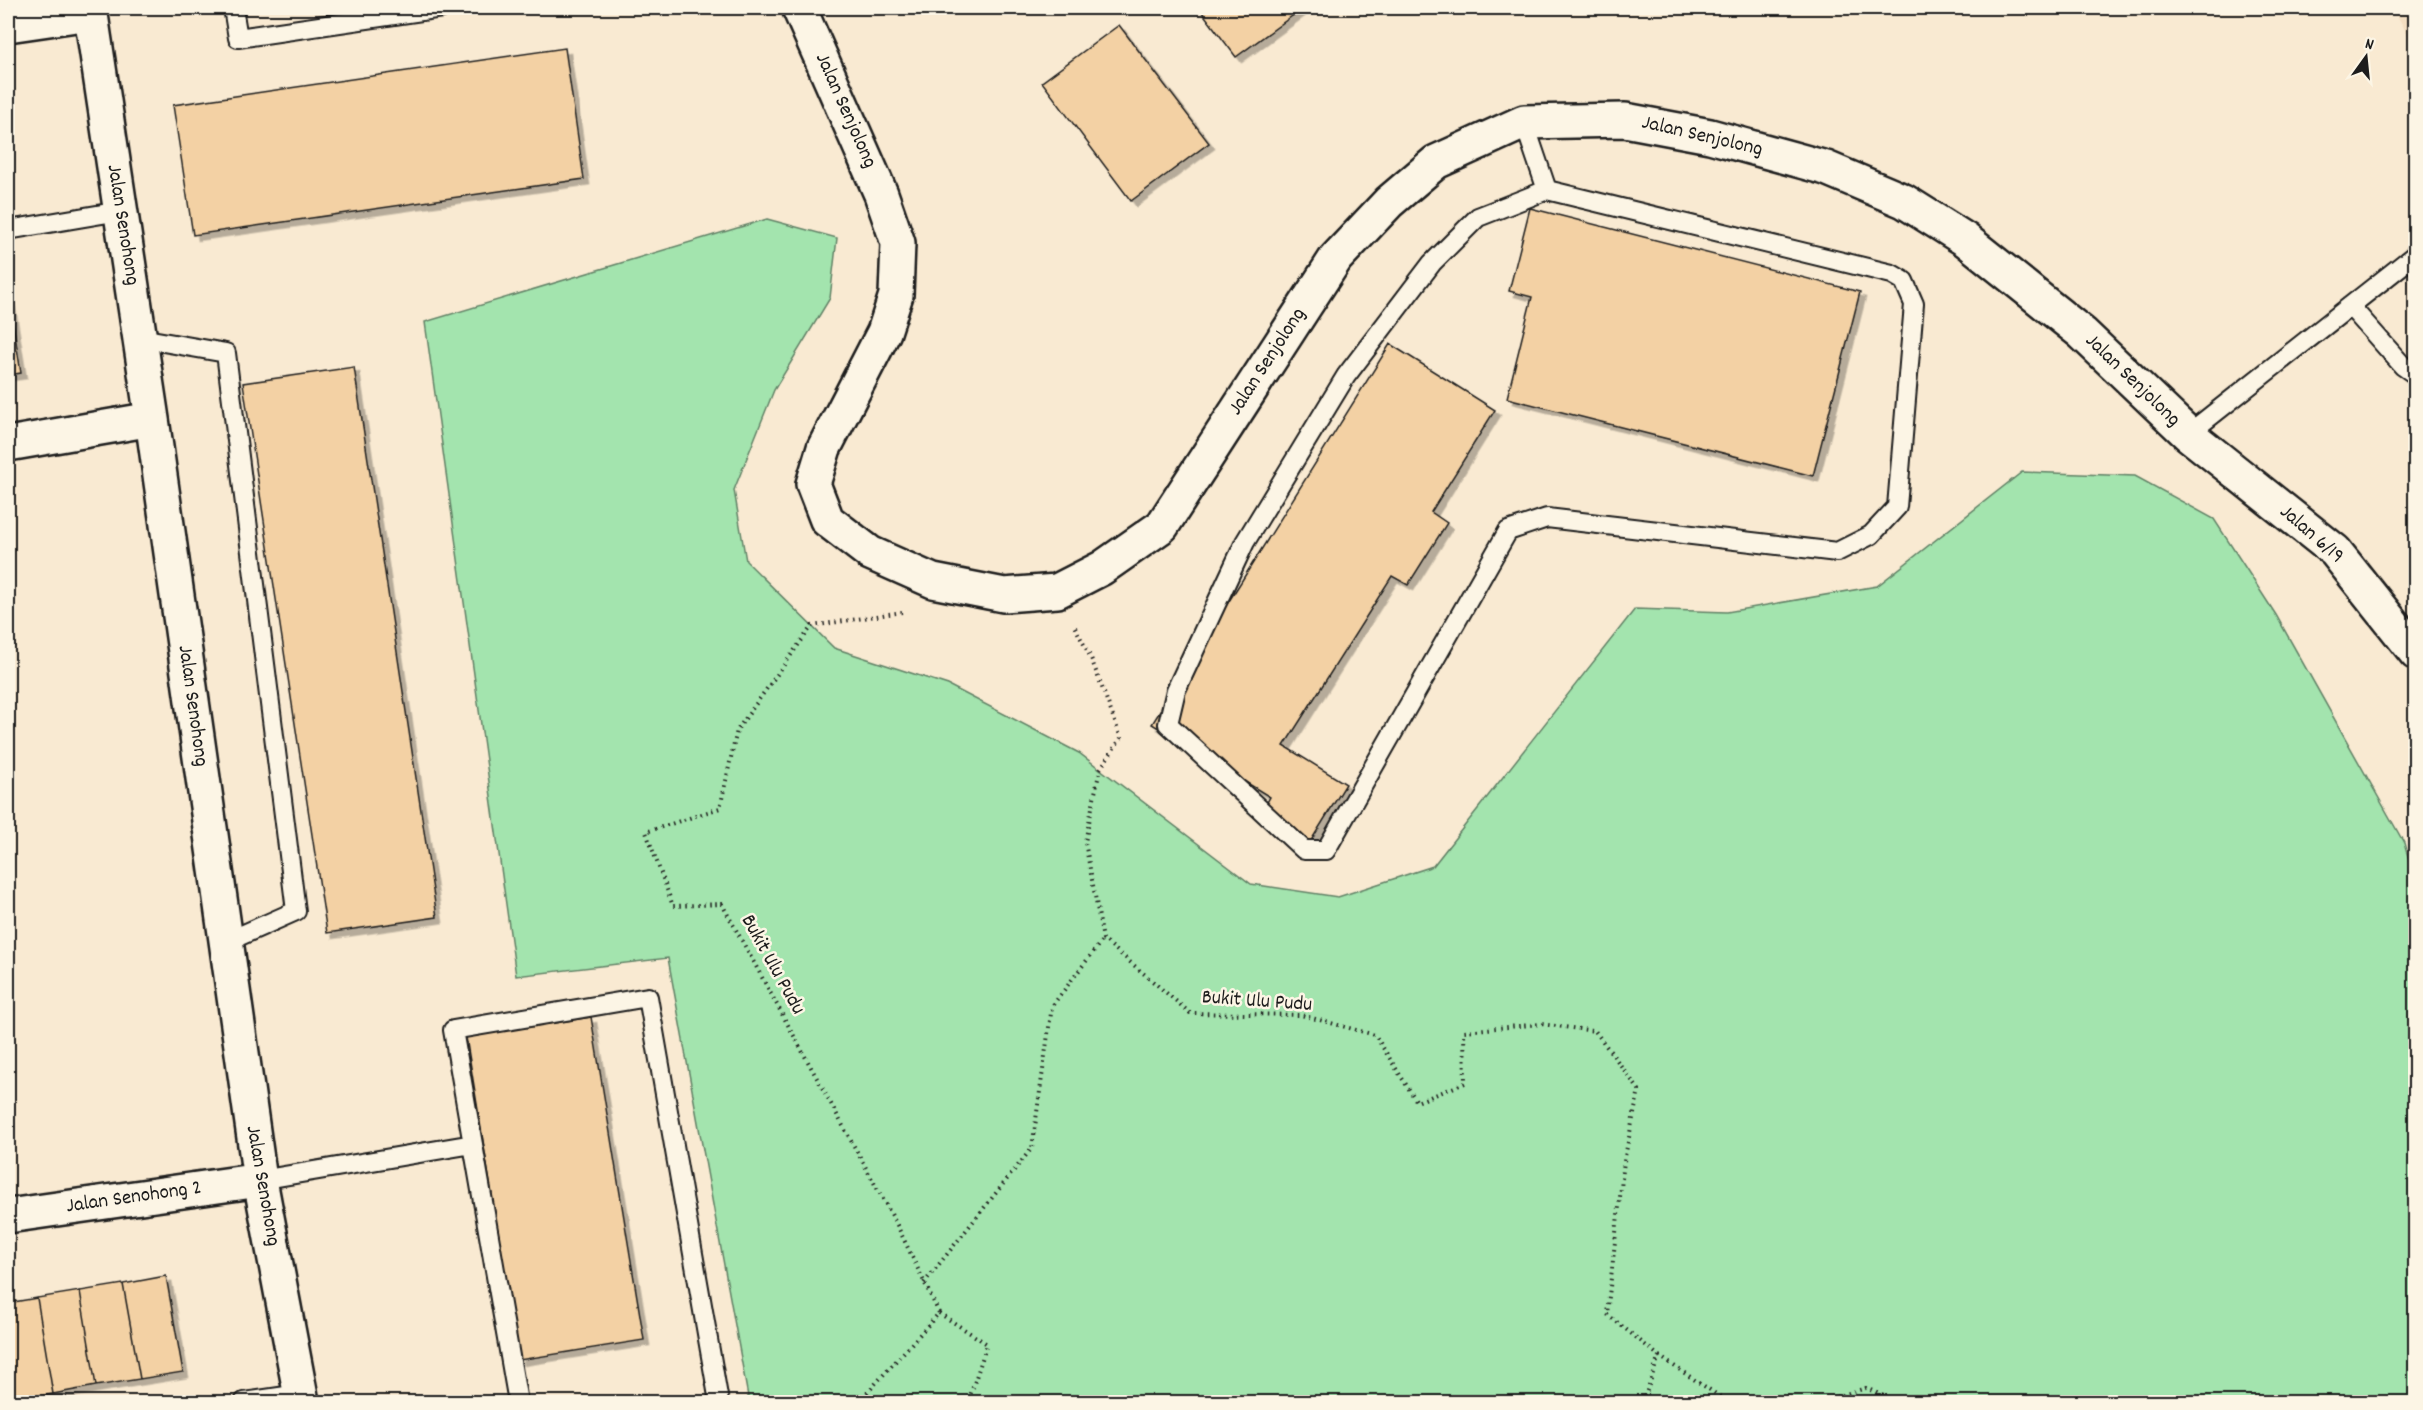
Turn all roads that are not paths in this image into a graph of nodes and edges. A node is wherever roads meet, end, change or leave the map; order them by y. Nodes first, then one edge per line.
1 (233, 8) edge
2 (442, 8) edge
3 (799, 8) edge
4 (90, 10) edge
5 (8, 25) edge
6 (1524, 122) junction
7 (1547, 190) junction
8 (120, 212) junction
9 (8, 230) edge
10 (2415, 254) edge
11 (2350, 306) junction
12 (140, 338) junction
13 (2415, 375) edge
14 (152, 419) junction
15 (2188, 434) junction
16 (8, 444) edge
17 (2415, 653) edge
18 (226, 942) junction
19 (473, 1144) junction
20 (260, 1180) junction
21 (8, 1216) edge
22 (301, 1398) edge
23 (244, 1402) edge
24 (518, 1402) edge
25 (719, 1402) edge

1 - 2 lane
3 - 6 street, Jalan Senjolong
4 - 5 street
4 - 8 street, Jalan Senohong
6 - 7 lane
6 - 15 street, Jalan Senjolong
7 - 7 lane
8 - 9 lane
8 - 12 street, Jalan Senohong
10 - 11 lane
11 - 13 lane
11 - 15 lane
12 - 14 street, Jalan Senohong
12 - 18 lane
14 - 16 street
14 - 18 street, Jalan Senohong
15 - 17 street, Jalan 6/19
18 - 20 street, Jalan Senohong
19 - 20 lane
19 - 24 lane
19 - 25 lane
20 - 21 street, Jalan Senohong 2
20 - 22 street, Jalan Senohong
22 - 23 lane

